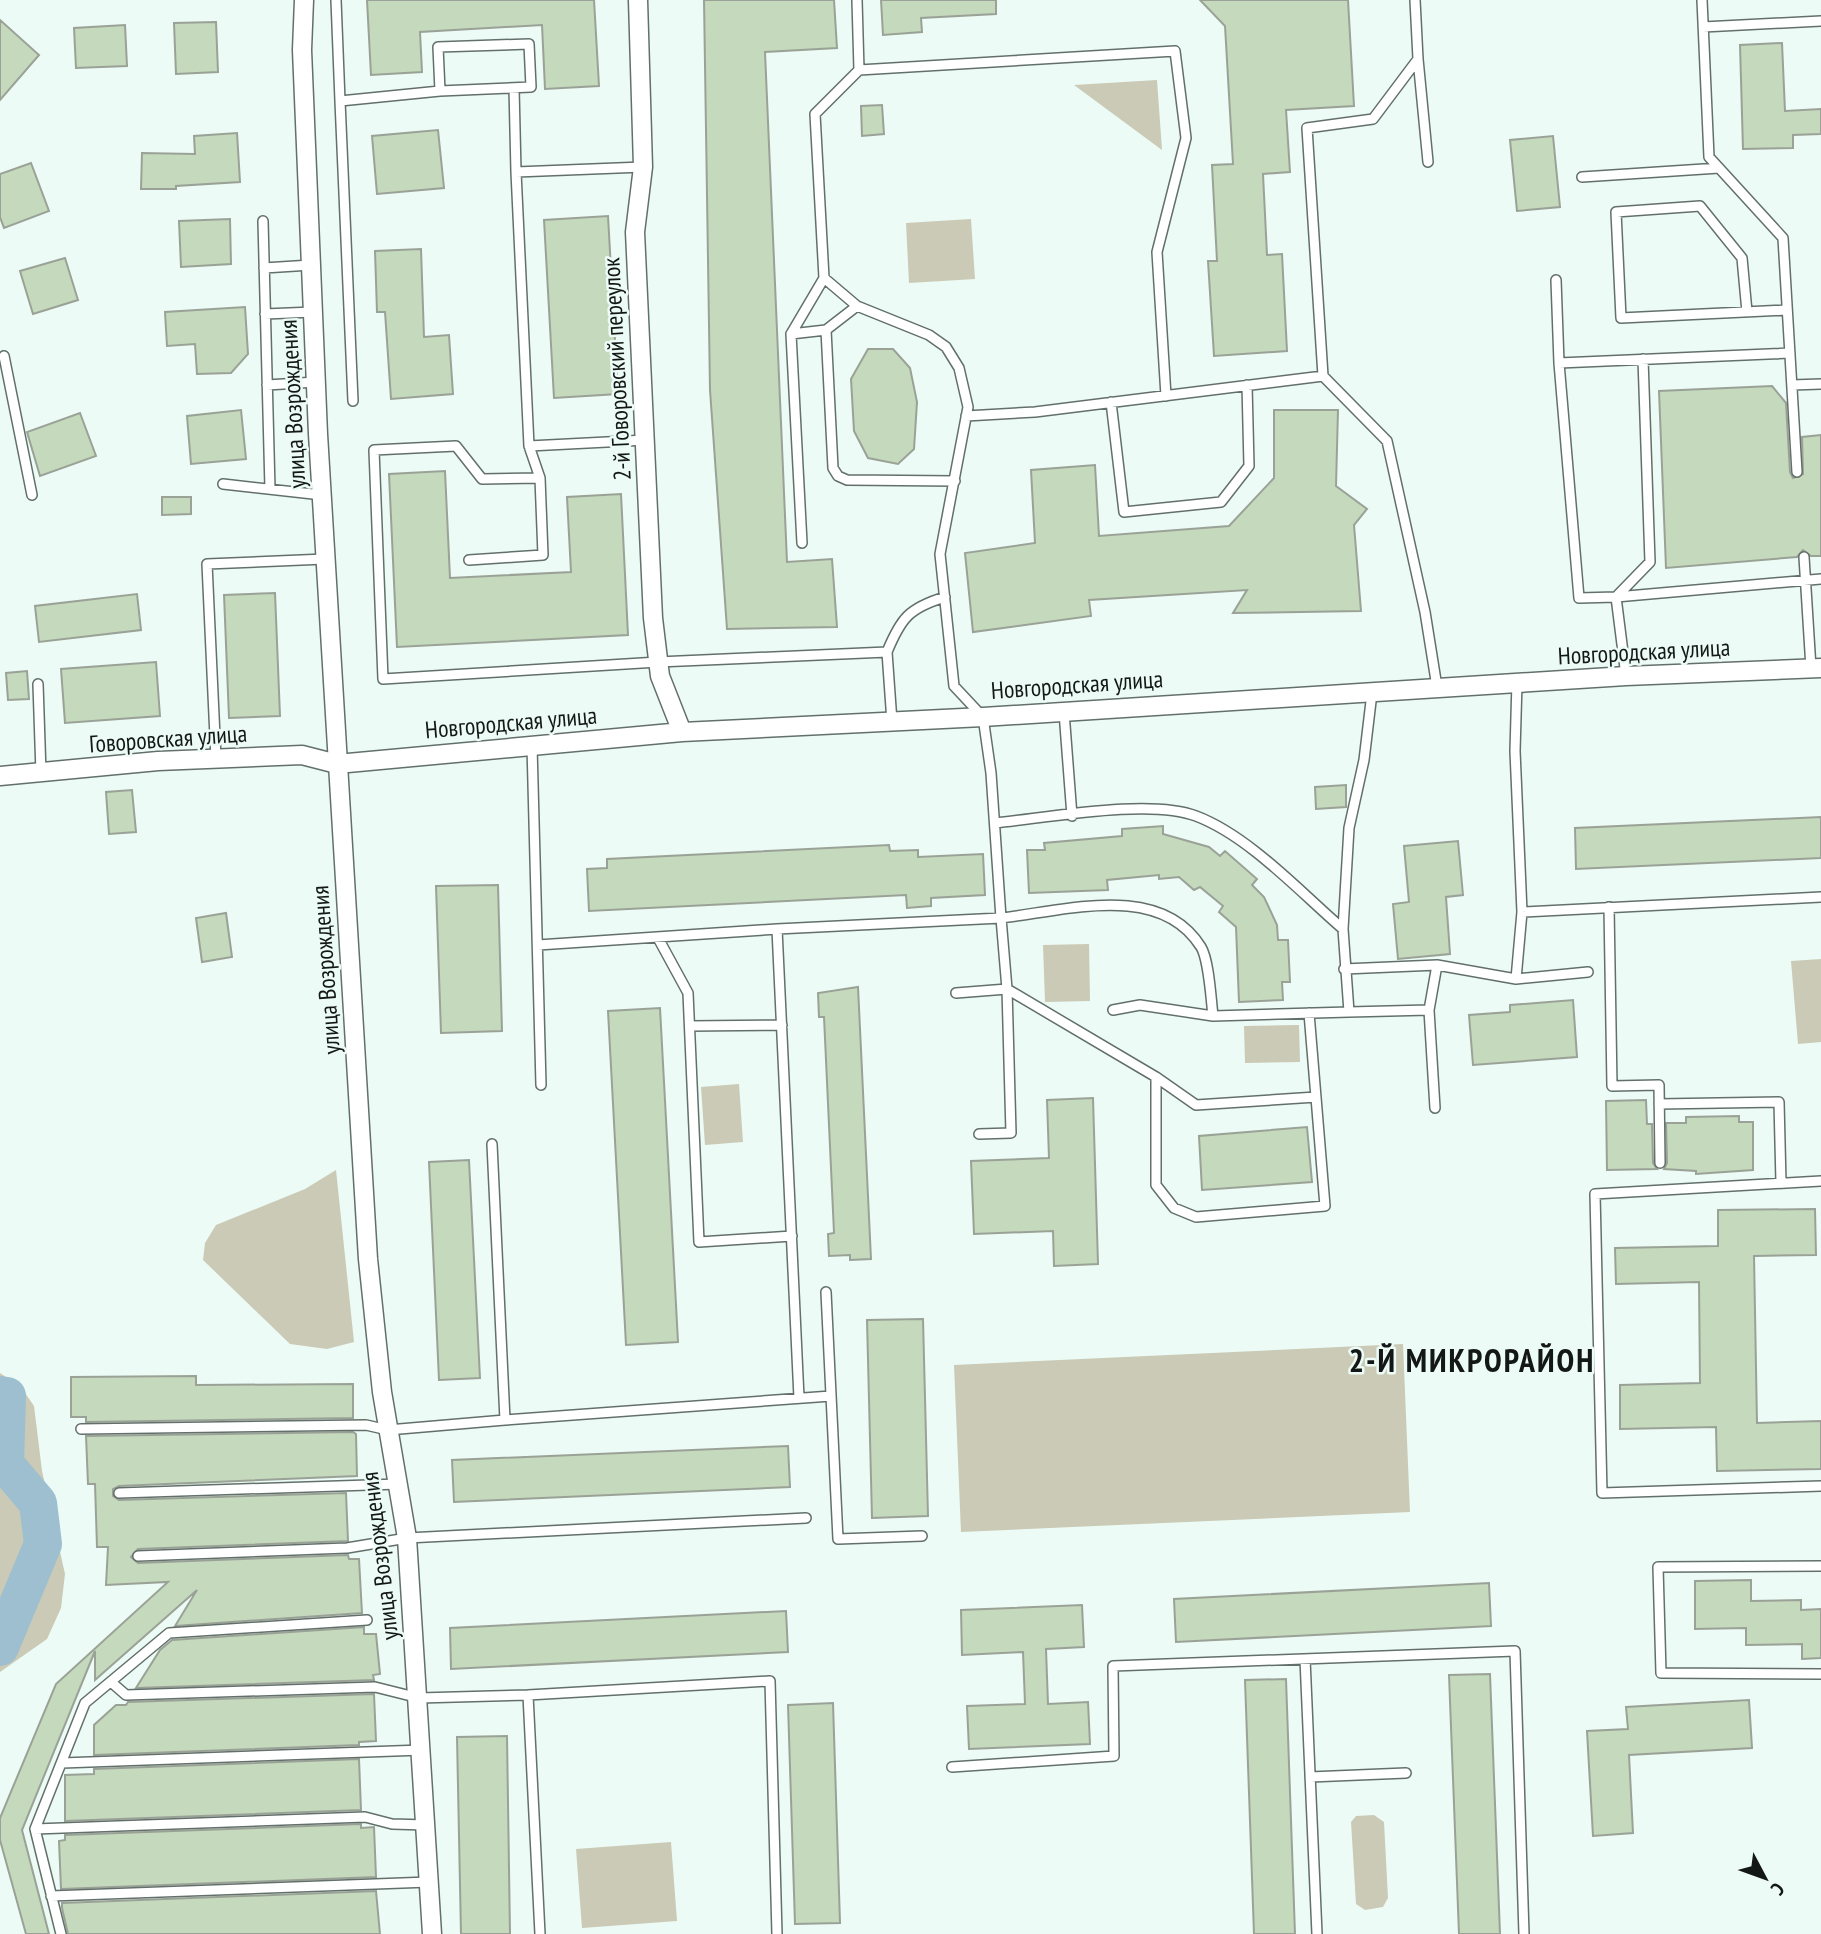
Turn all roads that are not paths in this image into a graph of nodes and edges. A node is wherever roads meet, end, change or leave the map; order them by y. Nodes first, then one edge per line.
1 (304, 0) edge
2 (336, 0) edge
3 (638, 0) edge
4 (857, 0) edge
5 (1415, 0) edge
6 (1702, 0) edge
7 (1821, 21) edge
8 (1703, 27) junction
9 (1418, 59) junction
10 (859, 70) junction
11 (514, 88) junction
12 (440, 91) junction
13 (340, 101) junction
14 (1428, 162) dead end
15 (643, 167) junction
16 (1718, 168) junction
17 (516, 172) junction
18 (1582, 177) dead end
19 (263, 221) dead end
20 (311, 265) junction
21 (264, 268) junction
22 (824, 278) junction
23 (1556, 280) dead end
24 (857, 306) junction
25 (1787, 310) junction
26 (313, 312) junction
27 (1747, 312) junction
28 (265, 314) junction
29 (826, 330) junction
30 (790, 334) junction
31 (0, 345) edge
32 (1790, 353) junction
33 (2, 358) edge
34 (1643, 359) junction
35 (1559, 363) junction
36 (1323, 376) junction
37 (316, 382) junction
38 (1821, 384) edge
39 (267, 385) junction
40 (1792, 385) junction
41 (1247, 386) junction
42 (1166, 396) junction
43 (353, 401) dead end
44 (1111, 402) junction
45 (966, 416) junction
46 (646, 440) junction
47 (528, 446) junction
48 (1797, 472) dead end
49 (540, 478) junction
50 (955, 481) junction
51 (223, 484) dead end
52 (270, 489) junction
53 (32, 495) dead end
54 (322, 495) junction
55 (803, 543) dead end
56 (1804, 557) dead end
57 (326, 559) junction
58 (468, 560) dead end
59 (1821, 579) edge
60 (1805, 580) junction
61 (945, 597) junction
62 (1616, 597) junction
63 (887, 652) junction
64 (658, 662) junction
65 (1816, 668) edge
66 (1626, 676) junction
67 (1517, 682) junction
68 (38, 684) dead end
69 (1437, 687) junction
70 (1372, 693) junction
71 (1064, 710) junction
72 (983, 717) junction
73 (892, 722) junction
74 (682, 732) junction
75 (532, 746) junction
76 (216, 759) junction
77 (337, 764) junction
78 (41, 773) junction
79 (0, 776) edge
80 (1072, 816) junction
81 (995, 823) junction
82 (1821, 897) edge
83 (1609, 907) junction
84 (1522, 912) junction
85 (1001, 918) junction
86 (777, 929) junction
87 (1343, 929) junction
88 (658, 938) junction
89 (537, 945) junction
90 (1437, 965) junction
91 (1344, 969) junction
92 (1588, 972) dead end
93 (1516, 979) junction
94 (1007, 989) junction
95 (956, 993) dead end
96 (1113, 1010) dead end
97 (1429, 1010) junction
98 (1349, 1012) junction
99 (1309, 1013) junction
100 (1213, 1016) junction
101 (782, 1025) junction
102 (690, 1026) junction
103 (1156, 1077) junction
104 (541, 1085) dead end
105 (1316, 1097) junction
106 (1659, 1104) junction
107 (1435, 1108) dead end
108 (979, 1134) dead end
109 (492, 1144) dead end
110 (1660, 1163) dead end
111 (1821, 1181) edge
112 (1781, 1183) junction
113 (792, 1236) junction
114 (826, 1292) dead end
115 (831, 1396) junction
116 (799, 1398) junction
117 (505, 1420) junction
118 (81, 1429) dead end
119 (388, 1430) junction
120 (398, 1484) junction
121 (1821, 1486) edge
122 (119, 1493) dead end
123 (806, 1518) dead end
124 (922, 1536) dead end
125 (407, 1538) junction
126 (138, 1556) dead end
127 (1821, 1566) edge
128 (367, 1620) dead end
129 (1306, 1659) junction
130 (1821, 1674) edge
131 (111, 1682) junction
132 (528, 1695) junction
133 (419, 1698) junction
134 (422, 1751) junction
135 (62, 1763) junction
136 (952, 1767) dead end
137 (1406, 1773) dead end
138 (1310, 1777) junction
139 (426, 1825) junction
140 (35, 1829) junction
141 (429, 1882) junction
142 (51, 1896) junction
143 (61, 1934) edge
144 (432, 1934) edge
145 (540, 1934) edge
146 (777, 1934) edge
147 (1317, 1934) edge
148 (1524, 1934) edge

1 - 20 street, улица Возрождения
2 - 13 lane
3 - 15 street, 2-й Говоровский переулок
4 - 10 lane
5 - 9 lane
6 - 8 lane
7 - 8 lane
8 - 16 lane
9 - 14 lane
9 - 36 lane
10 - 22 lane
10 - 42 lane
11 - 12 lane
11 - 12 lane
11 - 17 lane
12 - 13 lane
13 - 43 lane
15 - 17 lane
15 - 46 street, 2-й Говоровский переулок
16 - 18 lane
16 - 25 lane
17 - 47 lane
19 - 21 lane
20 - 21 lane
20 - 26 street, улица Возрождения
21 - 28 lane
22 - 24 lane
22 - 30 lane
23 - 35 lane
24 - 29 lane
24 - 45 lane
25 - 27 lane
25 - 32 lane
26 - 28 lane
26 - 37 street, улица Возрождения
27 - 27 lane
28 - 39 lane
29 - 30 lane
29 - 50 lane
30 - 55 lane
31 - 33 lane
32 - 34 lane
32 - 40 lane
33 - 53 lane
34 - 35 lane
34 - 62 lane
35 - 62 lane
36 - 41 lane
36 - 69 lane
37 - 39 lane
37 - 54 street, улица Возрождения
38 - 40 lane
39 - 52 lane
40 - 48 lane
41 - 42 lane
41 - 44 lane
42 - 44 lane
44 - 45 lane
45 - 50 lane
46 - 47 lane
46 - 64 street, 2-й Говоровский переулок
47 - 49 lane
49 - 58 lane
49 - 64 lane
50 - 61 lane
51 - 52 lane
52 - 54 lane
54 - 57 street, улица Возрождения
56 - 60 lane
57 - 76 lane
57 - 77 street, улица Возрождения
59 - 60 lane
60 - 62 lane
60 - 65 lane
61 - 63 lane
61 - 72 lane
62 - 66 lane
63 - 64 lane
63 - 73 lane
64 - 74 street, 2-й Говоровский переулок
65 - 66 street, Новгородская улица
66 - 67 street, Новгородская улица
67 - 69 street, Новгородская улица
67 - 84 lane
68 - 78 lane
69 - 70 street, Новгородская улица
70 - 71 street, Новгородская улица
70 - 87 lane
71 - 72 street, Новгородская улица
71 - 80 lane
72 - 73 street, Новгородская улица
72 - 81 lane
73 - 74 street, Новгородская улица
74 - 75 street, Новгородская улица
75 - 77 street, Новгородская улица
75 - 89 lane
76 - 77 street, Говоровская улица
76 - 78 street, Говоровская улица
77 - 119 street, улица Возрождения
78 - 79 street, Говоровская улица
80 - 81 lane
80 - 87 lane
81 - 85 lane
82 - 83 lane
83 - 84 lane
83 - 106 lane
84 - 93 lane
85 - 86 lane
85 - 94 lane
85 - 100 lane
86 - 88 lane
86 - 101 lane
87 - 91 lane
88 - 89 lane
88 - 102 lane
89 - 104 lane
90 - 91 lane
90 - 93 lane
90 - 97 lane
91 - 98 lane
92 - 93 lane
94 - 95 lane
94 - 103 lane
94 - 108 lane
96 - 100 lane
97 - 98 lane
97 - 107 lane
98 - 99 lane
99 - 100 lane
99 - 105 lane
101 - 102 lane
101 - 113 lane
102 - 113 lane
103 - 105 lane
103 - 105 lane
106 - 110 lane
106 - 112 lane
109 - 117 lane
111 - 112 lane
112 - 121 lane
113 - 116 lane
114 - 115 lane
115 - 116 lane
115 - 124 lane
116 - 117 lane
117 - 119 lane
118 - 119 lane
119 - 120 street, улица Возрождения
120 - 122 lane
120 - 125 street, улица Возрождения
123 - 125 lane
125 - 126 lane
125 - 133 street, улица Возрождения
127 - 130 lane
128 - 131 lane
129 - 136 lane
129 - 138 lane
129 - 148 lane
131 - 133 lane
131 - 135 lane
132 - 133 lane
132 - 145 lane
132 - 146 lane
133 - 134 street, улица Возрождения
134 - 135 lane
134 - 139 street, улица Возрождения
135 - 140 lane
137 - 138 lane
138 - 147 lane
139 - 140 lane
139 - 141 street, улица Возрождения
140 - 142 lane
141 - 142 lane
141 - 144 street, улица Возрождения
142 - 143 lane

